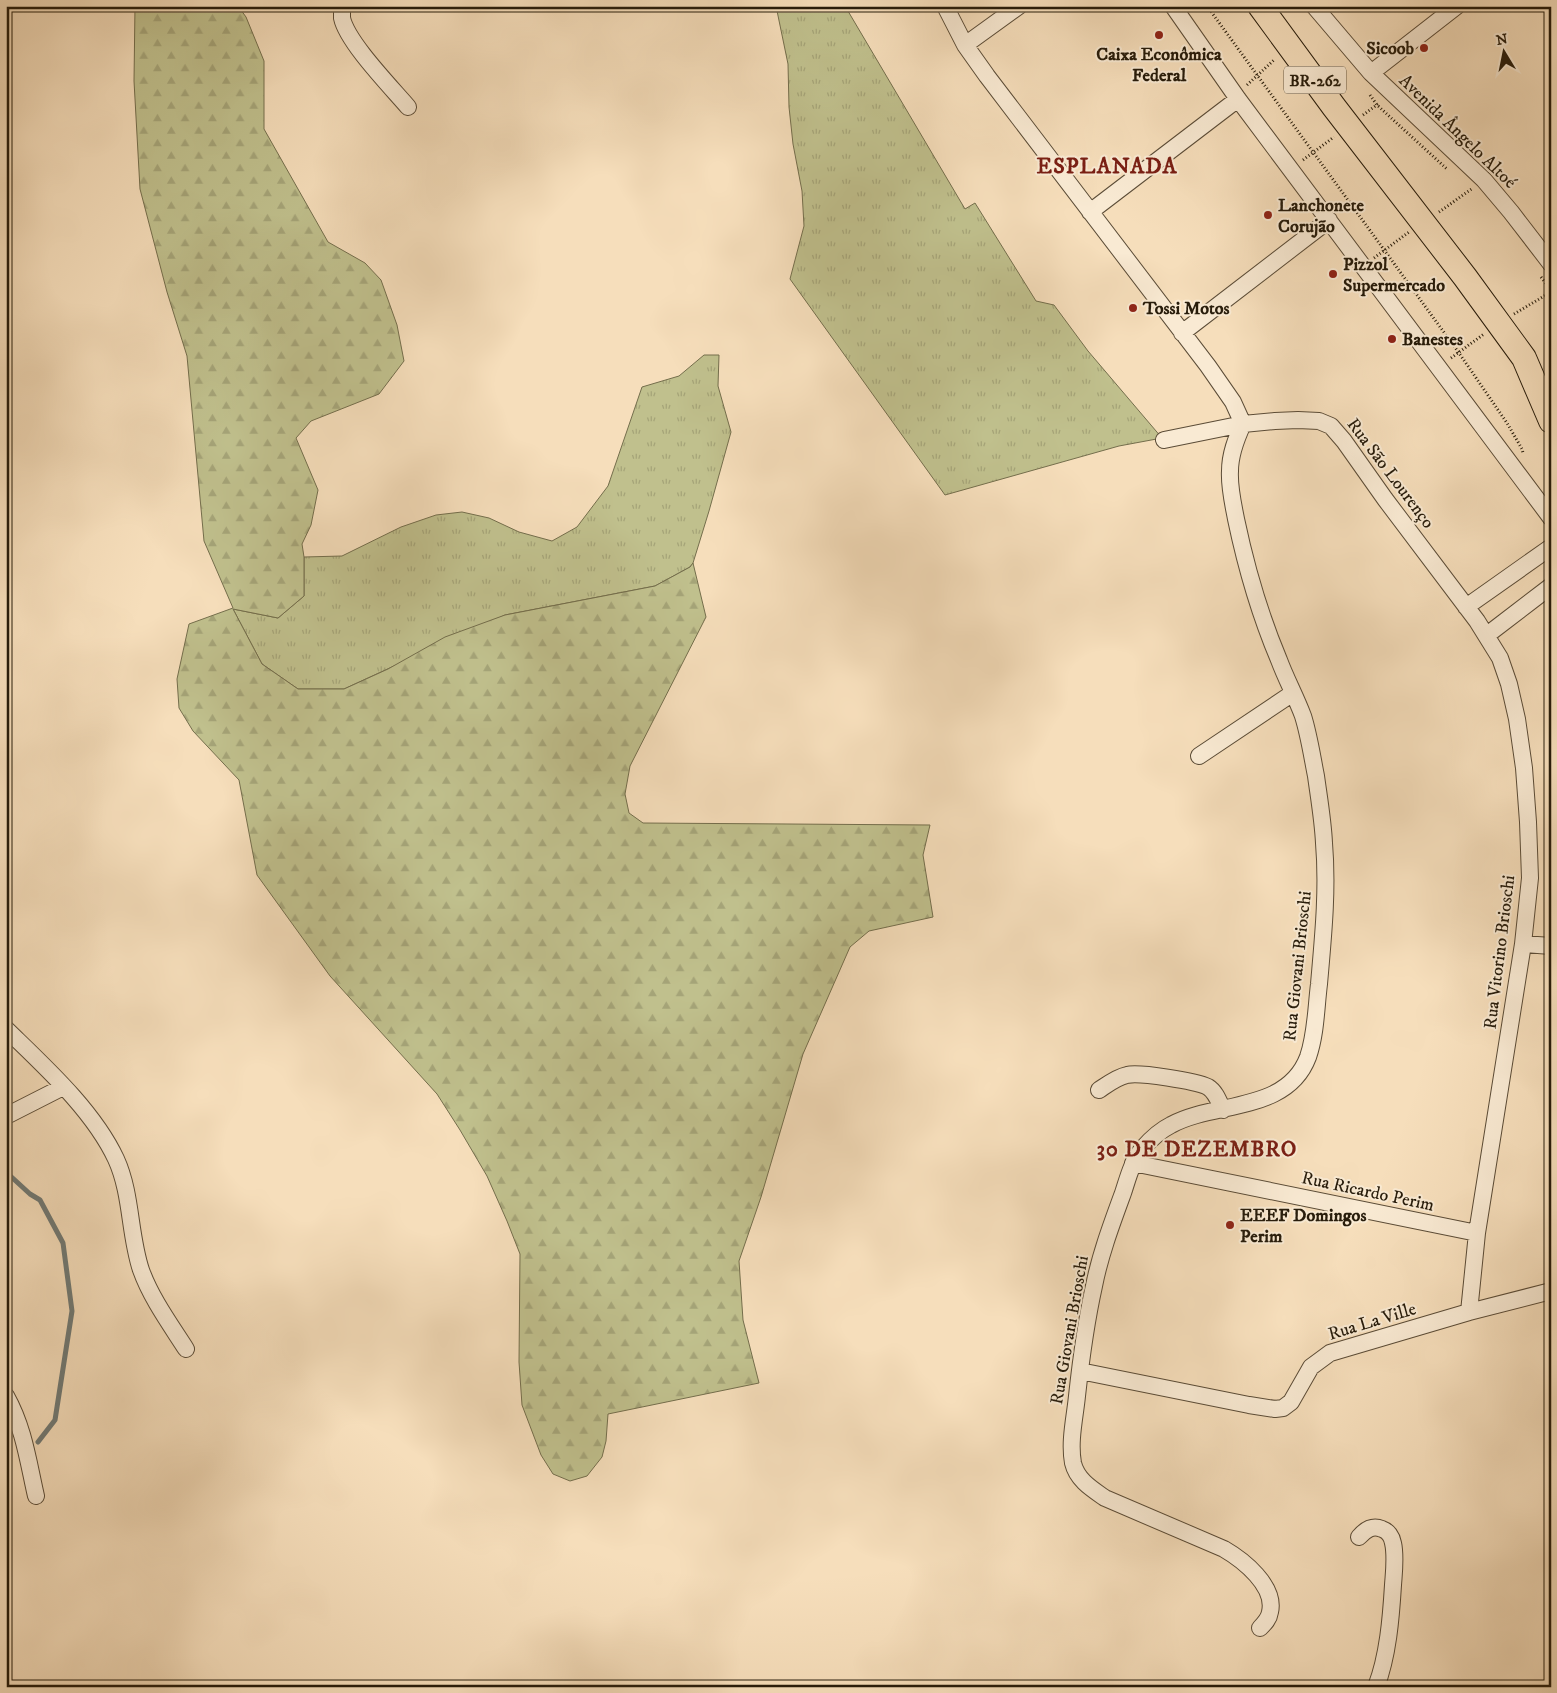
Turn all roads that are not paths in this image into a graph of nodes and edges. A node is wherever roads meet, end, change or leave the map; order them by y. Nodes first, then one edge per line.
1 (342, 6) edge
2 (945, 6) edge
3 (1019, 6) edge
4 (1173, 6) edge
5 (1260, 6) edge
6 (1314, 6) edge
7 (1457, 6) edge
8 (965, 45) junction
9 (1371, 74) junction
10 (1238, 99) junction
11 (408, 107) dead end
12 (1090, 212) junction
13 (1329, 220) junction
14 (1545, 269) edge
15 (1182, 333) junction
16 (1524, 358) junction
17 (1551, 381) edge
18 (1551, 421) edge
19 (1243, 424) junction
20 (1164, 440) dead end
21 (1551, 518) edge
22 (1551, 547) edge
23 (1551, 586) edge
24 (1466, 607) junction
25 (1487, 636) junction
26 (1293, 693) junction
27 (1199, 756) dead end
28 (1524, 944) junction
29 (1551, 946) edge
30 (6, 1029) edge
31 (63, 1087) junction
32 (1099, 1090) dead end
33 (1223, 1110) junction
34 (6, 1116) edge
35 (1133, 1163) junction
36 (1477, 1234) junction
37 (1551, 1291) edge
38 (1469, 1312) junction
39 (186, 1349) dead end
40 (1080, 1371) junction
41 (6, 1396) edge
42 (36, 1496) dead end
43 (1358, 1537) dead end
44 (1260, 1628) dead end
45 (1377, 1684) edge

1 - 11 street
2 - 8 street
3 - 8 street
4 - 10 street
5 - 16 highway, BR-262
6 - 9 street, Avenida Ângelo Altoé
7 - 9 street
8 - 12 street
9 - 14 street, Avenida Ângelo Altoé
10 - 12 street
10 - 13 street
12 - 15 street
13 - 15 street
13 - 21 street
15 - 19 street
16 - 17 highway, BR-262
16 - 18 highway, BR-262
19 - 20 street, Rua São Lourenço
19 - 24 street, Rua São Lourenço
19 - 26 street, Rua Giovani Brioschi
22 - 24 street
23 - 25 street
24 - 25 street, Rua Vitorino Brioschi
25 - 28 street, Rua Vitorino Brioschi
26 - 27 street
26 - 33 street, Rua Giovani Brioschi
28 - 29 street
28 - 36 street, Rua Vitorino Brioschi
30 - 31 street
31 - 34 street
31 - 39 street
32 - 33 street
33 - 35 street, Rua Giovani Brioschi
35 - 36 street, Rua Ricardo Perim
35 - 40 street, Rua Giovani Brioschi
36 - 38 street, Rua Vitorino Brioschi
37 - 38 street, Rua La Ville
38 - 40 street, Rua La Ville
40 - 44 street, Rua Giovani Brioschi
41 - 42 street
43 - 45 street

